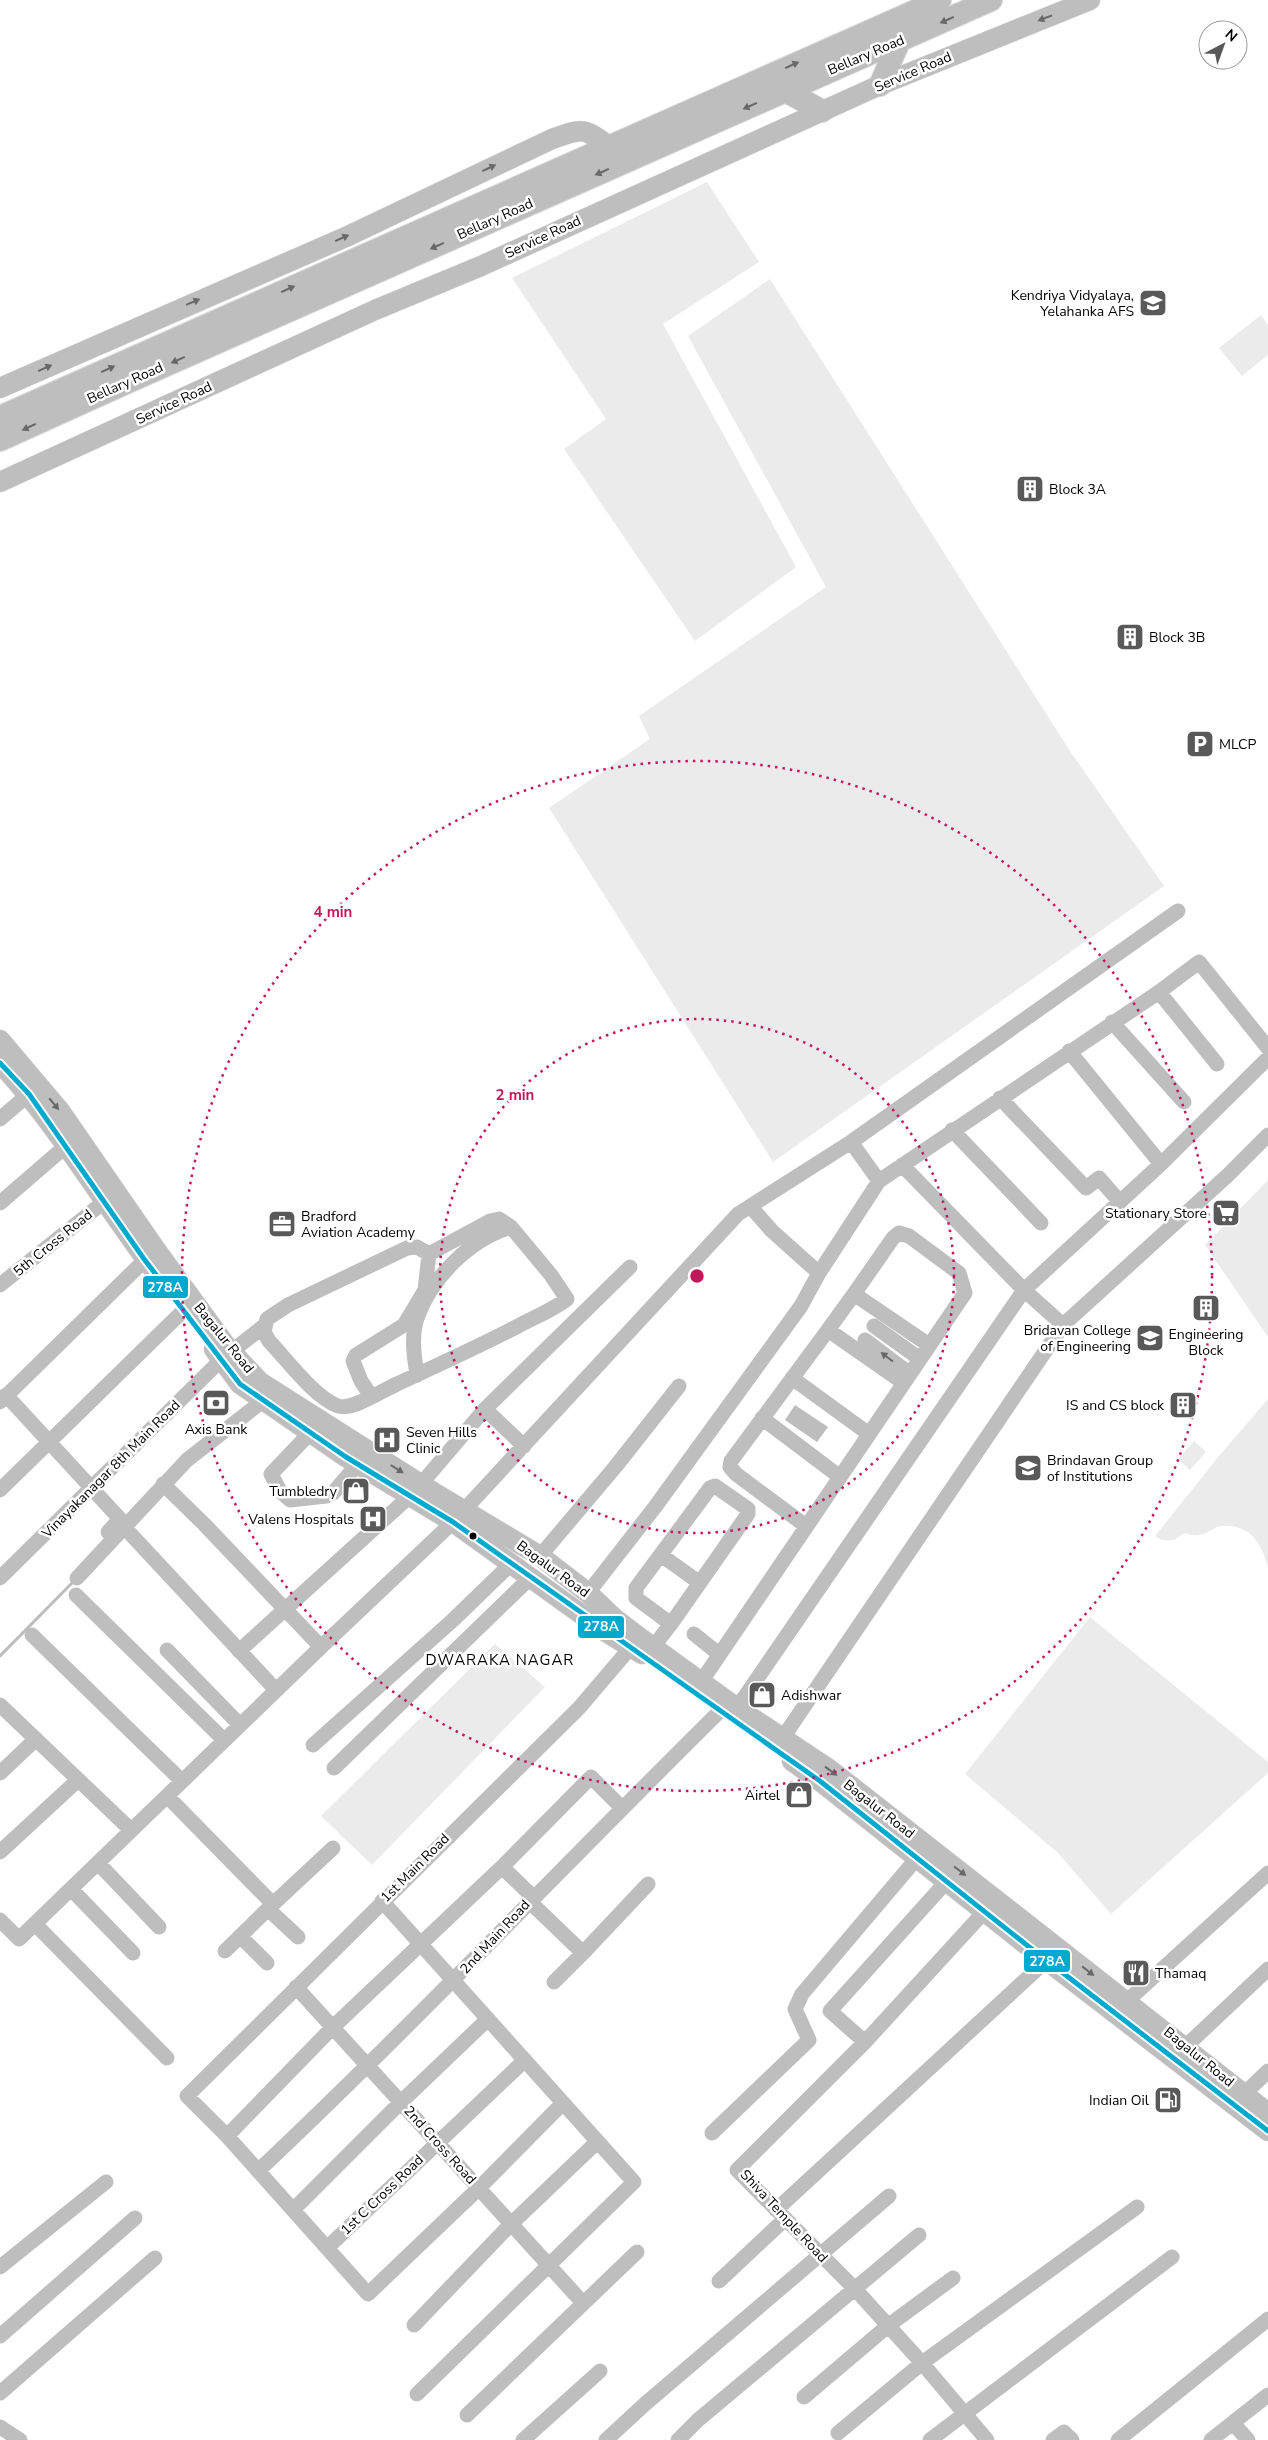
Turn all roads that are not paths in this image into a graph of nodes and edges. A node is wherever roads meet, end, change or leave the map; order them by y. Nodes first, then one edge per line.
1 (940, 0) edge
2 (992, 0) edge
3 (1090, 0) edge
4 (899, 42) junction
5 (880, 85) junction
6 (784, 90) junction
7 (822, 111) junction
8 (610, 147) junction
9 (249, 318) junction
10 (0, 388) edge
11 (0, 417) edge
12 (0, 440) edge
13 (0, 482) edge
14 (1178, 911) dead end
15 (1158, 992) junction
16 (1112, 1022) junction
17 (0, 1040) edge
18 (1268, 1048) edge
19 (1069, 1051) junction
20 (1268, 1058) edge
21 (0, 1063) edge
22 (1217, 1064) dead end
23 (29, 1094) junction
24 (1000, 1098) junction
25 (1184, 1102) dead end
26 (0, 1118) edge
27 (952, 1130) junction
28 (1268, 1135) edge
29 (851, 1142) junction
30 (66, 1146) junction
31 (1161, 1164) junction
32 (902, 1165) junction
33 (879, 1181) junction
34 (105, 1201) junction
35 (1120, 1202) junction
36 (0, 1203) edge
37 (751, 1207) junction
38 (1041, 1223) dead end
39 (511, 1227) junction
40 (150, 1254) junction
41 (429, 1254) junction
42 (630, 1267) dead end
43 (819, 1273) junction
44 (0, 1285) edge
45 (1024, 1290) junction
46 (854, 1294) junction
47 (184, 1309) junction
48 (1064, 1325) junction
49 (264, 1326) junction
50 (874, 1326) dead end
51 (828, 1330) junction
52 (864, 1340) dead end
53 (929, 1345) junction
54 (227, 1356) junction
55 (920, 1359) junction
56 (417, 1375) junction
57 (792, 1378) junction
58 (907, 1378) junction
59 (679, 1386) dead end
60 (318, 1393) junction
61 (371, 1396) junction
62 (3, 1398) edge
63 (284, 1405) junction
64 (338, 1407) junction
65 (485, 1409) junction
66 (762, 1418) junction
67 (319, 1428) junction
68 (869, 1434) junction
69 (48, 1442) junction
70 (524, 1446) junction
71 (357, 1464) junction
72 (840, 1477) junction
73 (162, 1484) junction
74 (91, 1488) junction
75 (0, 1490) edge
76 (415, 1490) junction
77 (459, 1516) junction
78 (806, 1526) junction
79 (124, 1527) junction
80 (661, 1555) junction
81 (540, 1556) junction
82 (512, 1563) junction
83 (531, 1577) junction
84 (0, 1578) edge
85 (700, 1583) junction
86 (588, 1593) junction
87 (76, 1595) dead end
88 (283, 1609) junction
89 (671, 1624) junction
90 (694, 1634) dead end
91 (32, 1635) dead end
92 (642, 1644) junction
93 (320, 1647) junction
94 (167, 1650) dead end
95 (239, 1651) junction
96 (719, 1654) junction
97 (701, 1682) junction
98 (276, 1690) junction
99 (0, 1705) edge
100 (726, 1705) junction
101 (240, 1725) junction
102 (36, 1739) junction
103 (782, 1739) junction
104 (224, 1740) junction
105 (313, 1745) dead end
106 (334, 1768) dead end
107 (0, 1773) edge
108 (78, 1780) junction
109 (182, 1781) junction
110 (167, 1796) junction
111 (622, 1808) junction
112 (131, 1830) junction
113 (333, 1848) dead end
114 (0, 1852) edge
115 (922, 1852) junction
116 (98, 1863) junction
117 (502, 1867) junction
118 (1268, 1873) edge
119 (947, 1881) junction
120 (648, 1884) dead end
121 (71, 1889) junction
122 (531, 1899) junction
123 (382, 1902) junction
124 (271, 1906) junction
125 (985, 1911) junction
126 (35, 1924) junction
127 (159, 1927) dead end
128 (3, 1928) edge
129 (240, 1936) junction
130 (298, 1937) dead end
131 (420, 1945) junction
132 (224, 1951) dead end
133 (133, 1953) dead end
134 (583, 1953) junction
135 (1047, 1960) junction
136 (267, 1963) dead end
137 (1268, 1969) edge
138 (454, 1981) junction
139 (554, 1982) dead end
140 (296, 1987) junction
141 (1127, 2001) junction
142 (488, 2020) junction
143 (333, 2027) junction
144 (865, 2042) junction
145 (1185, 2047) junction
146 (167, 2058) dead end
147 (524, 2060) junction
148 (369, 2066) junction
149 (1268, 2071) edge
150 (1239, 2099) junction
151 (401, 2102) junction
152 (563, 2104) junction
153 (1268, 2113) edge
154 (1268, 2131) edge
155 (712, 2132) dead end
156 (227, 2136) junction
157 (438, 2142) junction
158 (597, 2142) junction
159 (258, 2172) junction
160 (106, 2182) dead end
161 (479, 2188) junction
162 (889, 2196) dead end
163 (1137, 2207) dead end
164 (293, 2210) junction
165 (780, 2214) junction
166 (135, 2218) dead end
167 (512, 2224) junction
168 (919, 2235) dead end
169 (327, 2248) junction
170 (637, 2252) dead end
171 (819, 2254) junction
172 (1172, 2257) dead end
173 (155, 2258) dead end
174 (549, 2265) junction
175 (0, 2267) edge
176 (953, 2278) dead end
177 (719, 2281) dead end
178 (855, 2289) junction
179 (583, 2303) junction
180 (1268, 2319) edge
181 (414, 2325) dead end
182 (889, 2325) junction
183 (0, 2336) edge
184 (922, 2363) junction
185 (600, 2370) dead end
186 (0, 2393) edge
187 (417, 2394) dead end
188 (1268, 2395) edge
189 (804, 2397) dead end
190 (964, 2414) junction
191 (467, 2415) dead end
192 (1233, 2423) junction
193 (0, 2427) edge
194 (838, 2433) dead end
195 (20, 2440) edge
196 (523, 2440) edge
197 (606, 2440) edge
198 (678, 2440) edge
199 (930, 2440) edge
200 (987, 2440) edge
201 (1053, 2440) edge
202 (1072, 2440) edge
203 (1118, 2440) edge
204 (1211, 2440) edge
205 (1248, 2440) edge

8 -> 1 highway, Bellary Road
2 -> 4 highway, Bellary Road
3 -> 5 main road, Service Road
4 - 5 highway
4 - 6 highway, Bellary Road
5 - 7 main road, Service Road
6 - 7 highway
6 -> 9 highway, Bellary Road
7 - 13 main road, Service Road
9 -> 8 highway, Bellary Road
10 -> 8 main road
11 -> 9 highway, Bellary Road
9 -> 12 highway, Bellary Road
14 - 29 street
15 - 16 street
15 - 18 street
15 - 22 street
16 - 19 street
16 - 25 street
17 -> 40 main road, Bagalur Road
19 - 24 street
19 - 31 street
20 - 31 street, 2nd Main Road
21 - 23 main road, Bagalur Road
23 - 26 street
23 - 30 main road, Bagalur Road
24 - 27 street
24 - 35 street
27 - 32 street
27 - 38 street
28 - 48 street
29 - 33 street
29 - 37 street
30 - 34 main road, Bagalur Road
30 - 36 street
31 - 35 street, 2nd Main Road
32 - 33 street
32 - 45 street
33 - 43 street
34 - 40 main road, Bagalur Road
34 - 44 street, 5th Cross Road
35 - 45 street, 2nd Main Road
37 - 43 street
37 - 70 street
39 - 41 street
39 - 56 street
39 - 56 street
40 - 47 main road, Bagalur Road
40 - 54 main road, Bagalur Road
40 - 62 street
41 - 49 street, Vinayakanagar 8th Main Road
41 - 61 street
42 - 65 street
43 - 86 street
45 - 48 street
45 - 100 street, 2nd Main Road
46 - 51 street
46 - 53 street
46 - 53 street
47 - 54 main road, Bagalur Road
47 - 69 street
48 - 103 street
49 - 54 street, Vinayakanagar 8th Main Road
49 - 60 street
50 - 55 street
51 - 57 street
51 - 58 street
58 -> 52 street
53 - 55 street
54 - 63 main road, Bagalur Road
54 - 74 street, Vinayakanagar 8th Main Road
55 - 58 street
56 - 61 street
57 - 66 street
57 - 68 street
58 - 68 street
59 - 81 street
60 - 63 street
60 - 64 street
61 - 64 street
62 - 69 street
63 - 67 main road, Bagalur Road
63 - 73 street
64 - 67 street
65 - 70 street
65 - 76 street
66 - 72 street
66 - 78 street
67 - 71 main road, Bagalur Road
67 - 71 street
67 -> 76 main road, Bagalur Road
68 - 72 street
69 - 74 street
69 - 75 street
70 - 77 street
71 - 76 main road, Bagalur Road
72 - 78 street
73 - 79 street
73 - 88 street
74 - 79 street
74 - 84 street, Vinayakanagar 8th Main Road
76 - 77 main road, Bagalur Road
76 - 88 street
77 - 81 main road, Bagalur Road
77 - 82 main road, Bagalur Road
77 - 93 street
78 - 96 street
79 - 95 street
80 - 85 street
80 - 85 street, 1st Main Road
80 - 89 street
81 - 86 main road, Bagalur Road
82 - 83 main road, Bagalur Road
82 - 105 street
83 - 92 main road, Bagalur Road
83 - 106 street
85 - 89 street, 1st Main Road
86 - 92 main road, Bagalur Road
87 - 104 street
88 - 93 street
88 - 95 street
89 - 92 street, 1st Main Road
90 - 96 street
91 - 109 street
92 - 97 main road, Bagalur Road
92 - 100 main road, Bagalur Road
92 - 123 street, 1st Main Road
93 - 98 street
94 - 101 street
95 - 98 street
96 - 97 street
97 - 100 main road, Bagalur Road
98 - 101 street
99 - 102 street
100 - 103 main road, Bagalur Road
100 - 111 street, 2nd Main Road
100 - 115 main road, Bagalur Road
101 - 104 street
102 - 107 street
102 - 108 street
103 -> 115 main road, Bagalur Road
104 - 109 street
108 - 112 street
108 - 114 street
109 - 110 street
110 - 112 street
110 - 124 street
111 - 117 street
111 - 122 street, 2nd Main Road
112 - 116 street
113 - 124 street
115 - 119 main road, Bagalur Road
115 -> 141 main road, Bagalur Road
115 - 155 street
116 - 121 street
116 - 127 street
117 - 122 street
117 - 131 street
118 - 141 street
119 - 125 main road, Bagalur Road
119 - 144 street
120 - 134 street
121 - 126 street
121 - 133 street
122 - 134 street
122 - 138 street, 2nd Main Road
123 - 131 street
123 - 140 street, 1st Main Road
124 - 129 street
124 - 130 street
125 - 135 main road, Bagalur Road
125 - 144 street, Shiva Temple Road
126 - 128 street
126 - 146 street
129 - 132 street
129 - 136 street
131 - 138 street
131 - 143 street
134 - 139 street
135 - 150 main road, Bagalur Road
135 - 165 street
137 - 145 street
138 - 142 street
138 - 148 street, 2nd Main Road
140 - 143 street, 2nd Cross Road
140 - 156 street, 1st Main Road
141 - 145 main road, Bagalur Road
142 - 147 street
142 - 151 street
143 - 148 street, 2nd Cross Road
143 - 156 street
144 - 165 street, Shiva Temple Road
145 - 150 main road, Bagalur Road
147 - 152 street
147 - 157 street, 1st C Cross Road
148 - 151 street, 2nd Cross Road
148 - 159 street, 2nd Main Road
149 - 150 street
150 - 153 main road, Bagalur Road
150 - 154 main road, Bagalur Road
151 - 157 street, 2nd Cross Road
151 - 164 street
152 - 158 street
152 - 161 street
156 - 159 street
157 - 161 street, 2nd Cross Road
157 - 169 street, 1st C Cross Road
158 - 167 street
158 - 174 street
159 - 164 street
160 - 175 street
161 - 167 street, 2nd Cross Road
161 - 169 street
162 - 171 street
163 - 184 street
164 - 169 street
165 - 171 street, Shiva Temple Road
165 - 177 street
166 - 183 street
167 - 174 street, 2nd Cross Road
167 - 181 street
168 - 178 street
170 - 179 street
171 - 178 street, Shiva Temple Road
171 - 197 street
172 - 190 street
173 - 186 street
174 - 179 street, 2nd Cross Road
174 - 187 street
176 - 182 street
178 - 182 street, Shiva Temple Road
178 - 198 street
179 - 191 street
180 - 203 street
182 - 184 street, Shiva Temple Road
182 - 189 street
184 - 190 street, Shiva Temple Road
184 - 194 street
185 - 196 street
188 - 192 street
190 - 199 street
190 - 200 street, Shiva Temple Road
192 - 204 street
192 - 205 street
193 - 195 street
201 - 202 street

